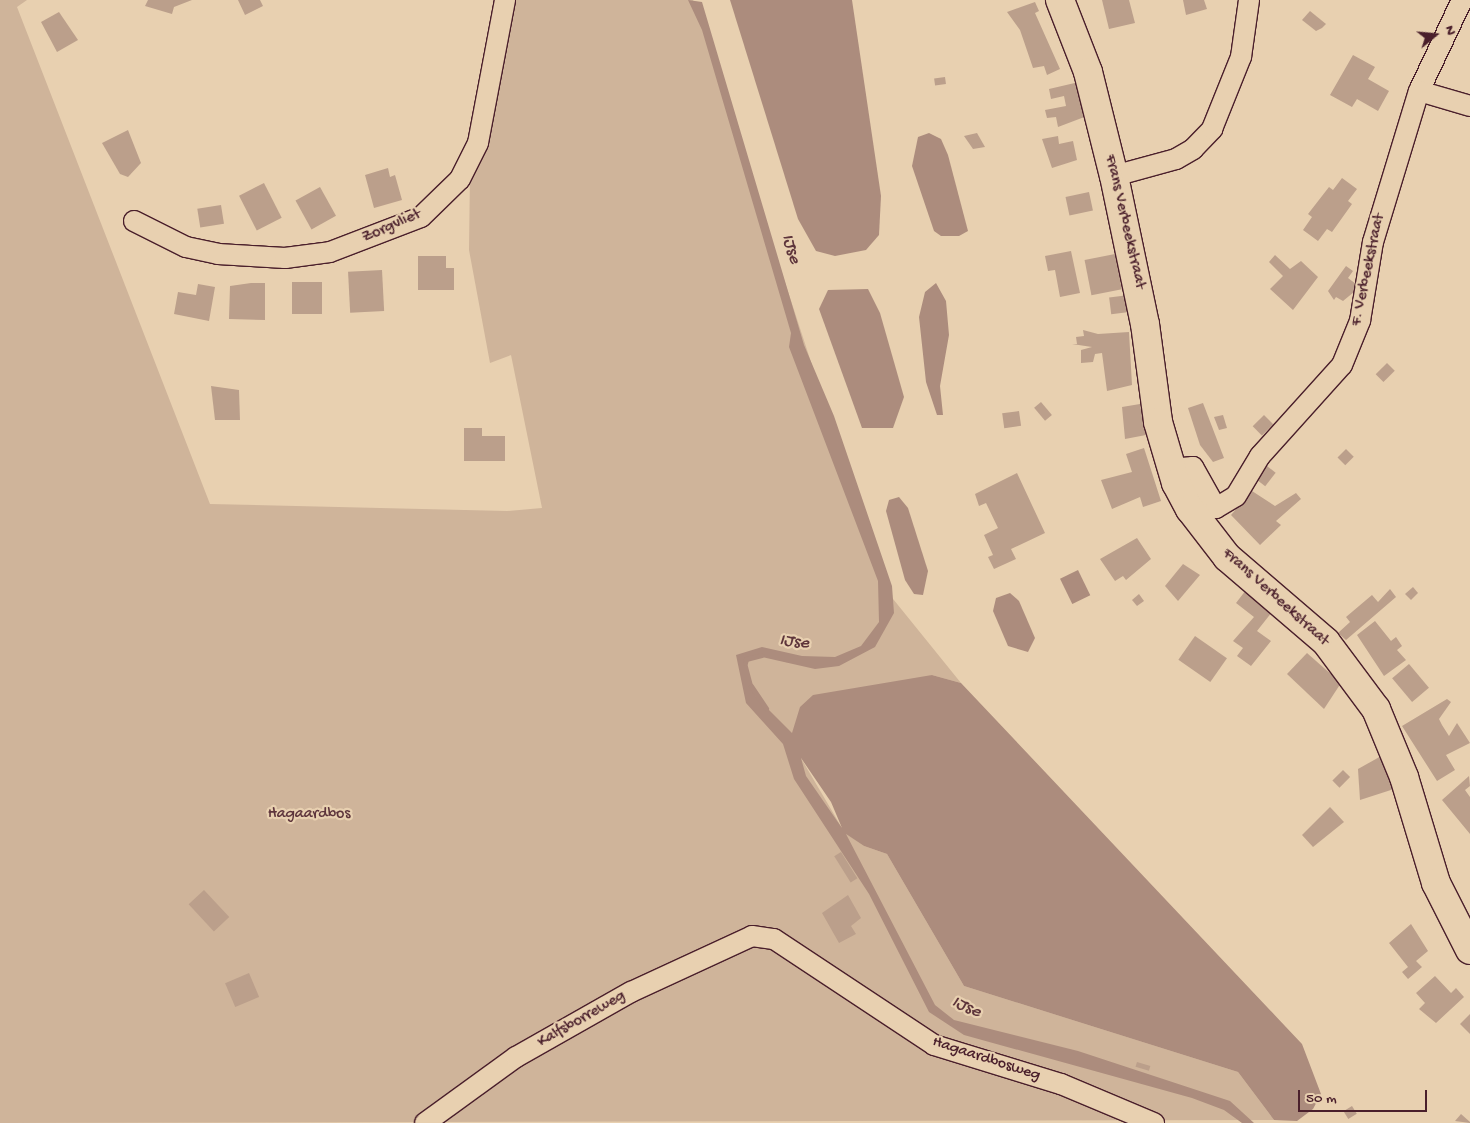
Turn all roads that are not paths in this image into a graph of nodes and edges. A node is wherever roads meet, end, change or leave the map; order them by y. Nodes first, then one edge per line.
1 (505, 0) edge
2 (1060, 0) edge
3 (1249, 0) edge
4 (1462, 0) edge
5 (1419, 91) junction
6 (1470, 106) edge
7 (1114, 176) junction
8 (134, 222) dead end
9 (1171, 469) junction
10 (752, 936) joint
11 (1470, 950) edge
12 (425, 1123) edge
13 (1154, 1123) edge

1 - 8 street, Zorgvliet
2 - 7 main road, Frans Verbeekstraat
3 - 7 street
4 - 5 street
5 - 6 street
5 - 9 street, F. Verbeekstraat
7 - 9 main road, Frans Verbeekstraat
9 - 11 main road, Frans Verbeekstraat
10 - 12 street, Kalfsborreweg
10 - 13 street, Hagaardbosweg

